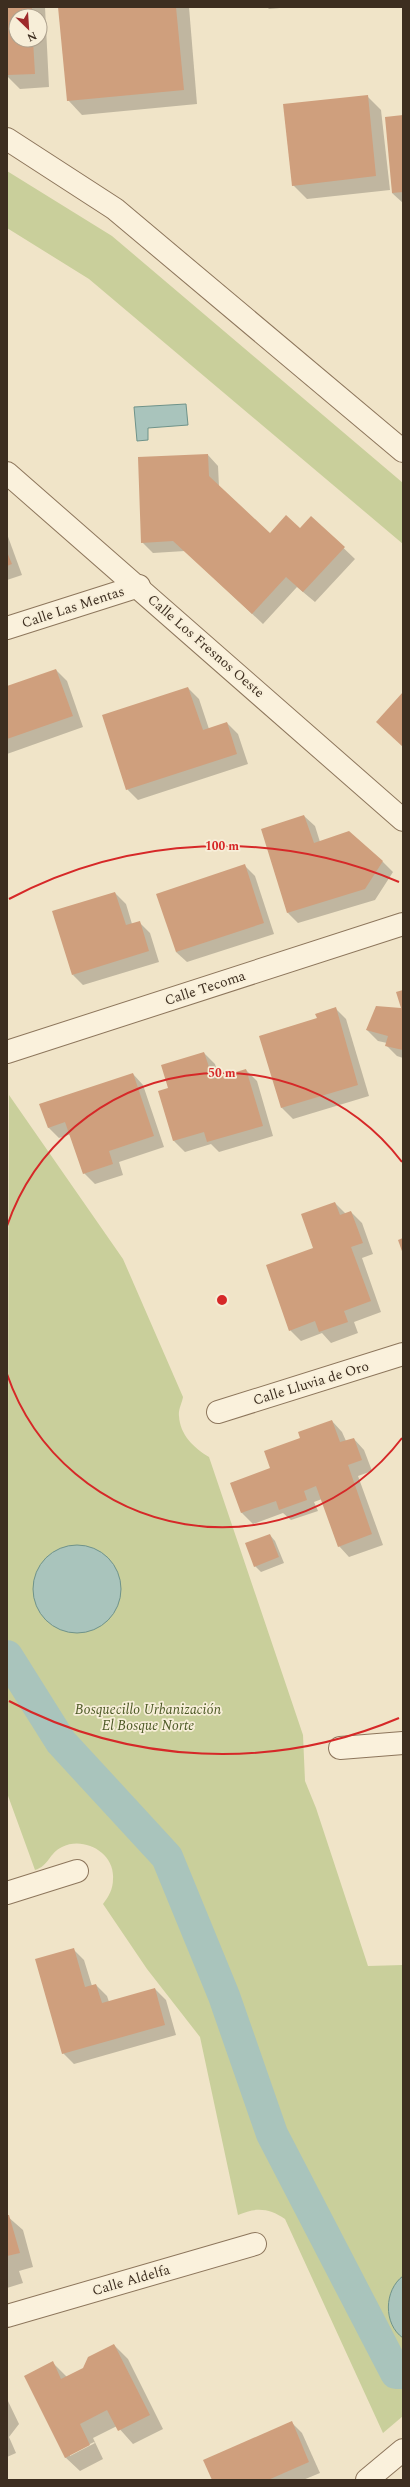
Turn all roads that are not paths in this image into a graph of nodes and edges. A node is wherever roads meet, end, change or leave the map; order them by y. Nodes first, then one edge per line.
1 (7, 139) edge
2 (403, 451) edge
3 (7, 473) edge
4 (138, 586) junction
5 (7, 628) edge
6 (403, 820) edge
7 (403, 924) edge
8 (7, 1052) edge
9 (403, 1354) edge
10 (218, 1412) dead end
11 (403, 1743) edge
12 (340, 1748) dead end
13 (76, 1871) dead end
14 (7, 1893) edge
15 (255, 2244) dead end
16 (7, 2316) edge
17 (403, 2450) edge
18 (367, 2480) edge

1 - 2 street
3 - 4 street, Calle Los Fresnos Oeste
4 - 5 street, Calle Las Mentas
4 - 6 street, Calle Los Fresnos Oeste
7 - 8 street, Calle Tecoma
9 - 10 street, Calle Lluvia de Oro
11 - 12 street
13 - 14 street
15 - 16 street, Calle Aldelfa
17 - 18 street

